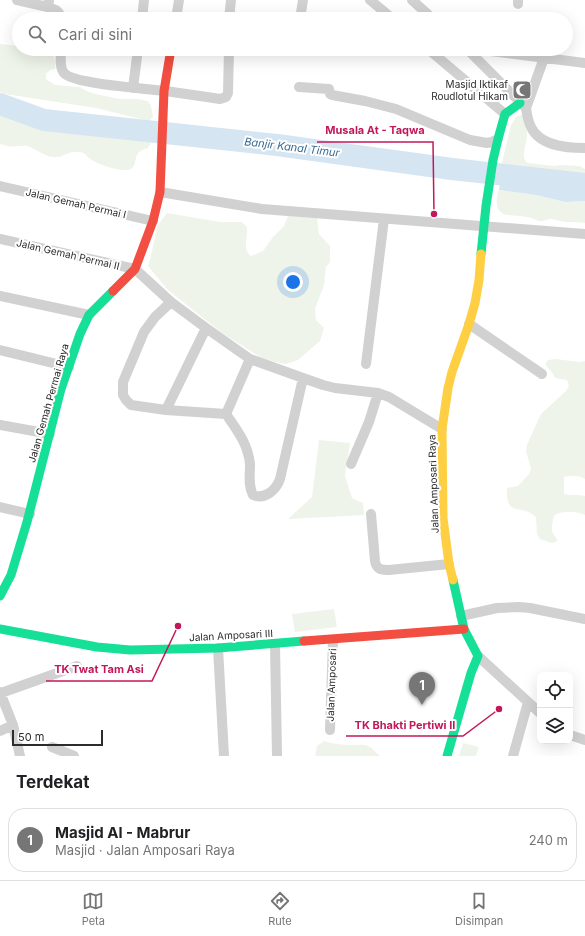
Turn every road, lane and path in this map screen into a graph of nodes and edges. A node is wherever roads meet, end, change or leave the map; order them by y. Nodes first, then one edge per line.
1 (17, 0) edge
2 (144, 0) edge
3 (179, 0) edge
4 (231, 0) edge
5 (303, 0) edge
6 (370, 0) edge
7 (412, 0) edge
8 (48, 4) edge
9 (58, 12) edge
10 (143, 12) edge
11 (177, 12) edge
12 (230, 12) edge
13 (301, 12) edge
14 (385, 12) edge
15 (426, 12) edge
16 (61, 56) edge
17 (137, 56) edge
18 (170, 56) edge
19 (229, 56) edge
20 (436, 56) edge
21 (474, 56) edge
22 (529, 56) edge
23 (544, 58) junction
24 (585, 64) edge
25 (133, 88) junction
26 (299, 88) dead end
27 (164, 91) junction
28 (523, 106) junction
29 (505, 114) junction
30 (498, 139) junction
31 (585, 148) edge
32 (0, 186) edge
33 (160, 192) junction
34 (384, 219) junction
35 (153, 221) junction
36 (484, 226) junction
37 (585, 234) edge
38 (0, 239) edge
39 (136, 269) junction
40 (0, 296) edge
41 (171, 302) junction
42 (89, 315) junction
43 (469, 324) junction
44 (206, 328) junction
45 (0, 350) edge
46 (250, 358) junction
47 (366, 364) dead end
48 (69, 367) junction
49 (542, 374) dead end
50 (303, 378) junction
51 (378, 392) junction
52 (166, 410) junction
53 (226, 414) junction
54 (0, 425) edge
55 (442, 429) junction
56 (50, 434) junction
57 (350, 464) dead end
58 (0, 507) edge
59 (30, 514) junction
60 (371, 514) dead end
61 (449, 564) junction
62 (0, 596) edge
63 (461, 616) junction
64 (585, 619) edge
65 (0, 629) edge
66 (464, 629) junction
67 (333, 640) junction
68 (275, 644) junction
69 (218, 648) junction
70 (478, 656) junction
71 (77, 666) dead end
72 (0, 692) edge
73 (528, 702) junction
74 (537, 710) edge
75 (13, 725) junction
76 (330, 730) dead end
77 (0, 731) edge
78 (573, 736) edge
79 (585, 740) edge
80 (52, 748) dead end
81 (20, 756) edge
82 (74, 756) edge
83 (224, 756) edge
84 (277, 756) edge
85 (447, 756) edge
86 (513, 756) edge

1 - 8 street
2 - 10 street
3 - 11 street
4 - 12 street
5 - 13 street
6 - 14 street
7 - 15 street
8 - 9 street
16 - 25 street
17 - 25 street
18 - 27 street, Jalan Gemah Permai Raya
19 - 27 street
20 - 29 street
21 - 28 street
22 - 23 street
23 - 24 street
23 - 28 street
25 - 27 street
26 - 30 street
27 - 33 street, Jalan Gemah Permai Raya
28 - 29 street
28 - 31 street
29 - 30 street, Jalan Amposari Raya
30 - 36 street, Jalan Amposari Raya
32 - 35 street, Jalan Gemah Permai I
33 - 34 street
33 - 35 street, Jalan Gemah Permai Raya
34 - 36 street
34 - 47 street
35 - 39 street, Jalan Gemah Permai Raya
36 - 37 street
36 - 43 street, Jalan Amposari Raya
38 - 39 street, Jalan Gemah Permai II
39 - 41 street
39 - 42 street, Jalan Gemah Permai Raya
40 - 42 street
41 - 44 street
41 - 52 street
42 - 48 street, Jalan Gemah Permai Raya
43 - 49 street
43 - 55 street, Jalan Amposari Raya
44 - 46 street
44 - 52 street
45 - 48 street
46 - 50 street
46 - 53 street
48 - 56 street, Jalan Gemah Permai Raya
50 - 51 street
50 - 53 street
51 - 55 street
51 - 57 street
52 - 53 street
54 - 56 street
55 - 61 street, Jalan Amposari Raya
56 - 59 street, Jalan Gemah Permai Raya
58 - 59 street
59 - 62 street, Jalan Gemah Permai Raya
60 - 61 street
61 - 63 street, Jalan Amposari Raya
63 - 64 street
63 - 66 street, Jalan Amposari Raya
65 - 69 street, Jalan Amposari III
66 - 67 street, Jalan Amposari III
66 - 70 street, Jalan Amposari Raya
67 - 68 street, Jalan Amposari III
67 - 76 street, Jalan Amposari
68 - 69 street, Jalan Amposari III
68 - 84 street
69 - 83 street
70 - 73 street
70 - 85 street
71 - 72 street
72 - 75 street
73 - 74 street
73 - 86 street
75 - 77 street
75 - 81 street
78 - 79 street
80 - 82 street

